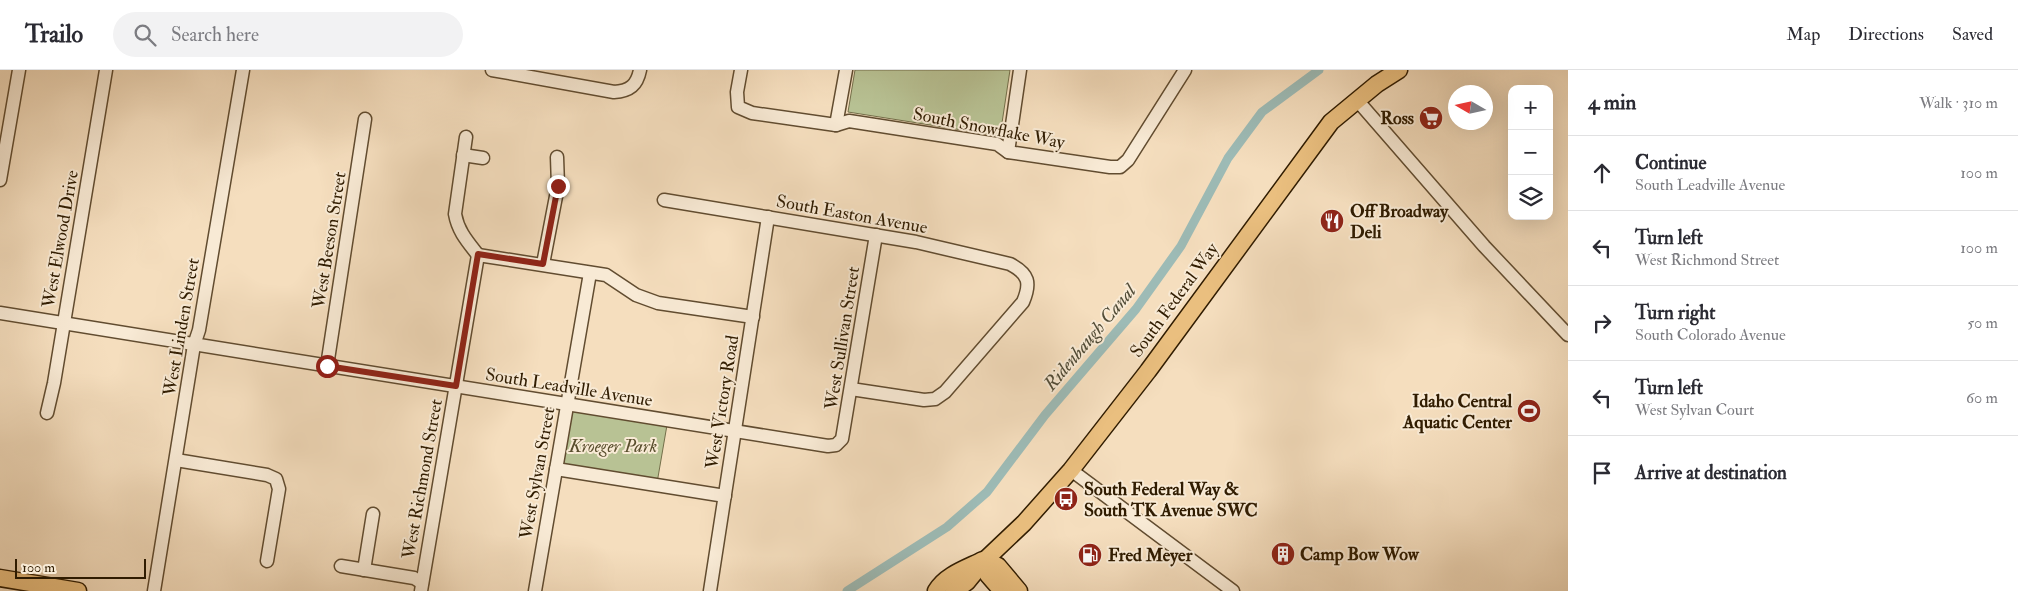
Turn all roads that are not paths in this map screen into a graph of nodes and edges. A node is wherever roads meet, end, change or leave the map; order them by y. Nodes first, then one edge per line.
1 (19, 70) edge
2 (106, 70) edge
3 (244, 70) edge
4 (492, 70) edge
5 (640, 70) edge
6 (741, 70) edge
7 (846, 70) edge
8 (1020, 70) edge
9 (1185, 70) edge
10 (1399, 70) edge
11 (1357, 100) junction
12 (365, 119) dead end
13 (836, 126) junction
14 (466, 137) dead end
15 (1008, 152) junction
16 (463, 155) junction
17 (557, 157) dead end
18 (483, 158) dead end
19 (0, 180) edge
20 (664, 200) dead end
21 (768, 217) junction
22 (876, 235) junction
23 (478, 254) junction
24 (543, 264) junction
25 (590, 272) junction
26 (0, 313) edge
27 (752, 317) junction
28 (63, 323) junction
29 (1568, 335) edge
30 (194, 345) junction
31 (327, 366) junction
32 (456, 386) junction
33 (851, 388) junction
34 (567, 404) junction
35 (47, 413) dead end
36 (735, 431) junction
37 (836, 445) joint
38 (176, 460) junction
39 (556, 469) junction
40 (1071, 470) junction
41 (725, 496) junction
42 (373, 514) dead end
43 (267, 560) dead end
44 (985, 560) junction
45 (341, 566) dead end
46 (364, 570) junction
47 (0, 578) edge
48 (421, 587) edge
49 (78, 591) edge
50 (154, 591) edge
51 (534, 591) edge
52 (710, 591) edge
53 (936, 591) edge
54 (954, 591) edge
55 (1002, 591) edge
56 (1019, 591) edge
57 (1233, 591) edge

1 - 19 street
2 - 28 street, West Elwood Drive
3 - 30 street, West Linden Street
4 - 5 street
6 - 13 street, South Snowflake Way
7 - 13 street
8 - 15 street
9 - 15 street, South Snowflake Way
10 - 11 main road, South Federal Way
11 - 29 street
11 - 40 main road, South Federal Way
12 - 31 street, West Beeson Street
13 - 15 street, South Snowflake Way
14 - 16 street
16 - 18 street
16 - 23 street
17 - 24 street
20 - 21 street, South Easton Avenue
21 - 22 street, South Easton Avenue
21 - 27 street, West Victory Road
22 - 33 street, West Sullivan Street
22 - 33 street, South Easton Avenue
23 - 24 street
23 - 32 street, West Richmond Street
24 - 25 street
25 - 27 street
25 - 34 street, West Sylvan Street
26 - 28 street, South Leadville Avenue
27 - 36 street, West Victory Road
28 - 30 street, South Leadville Avenue
28 - 35 street, West Elwood Drive
30 - 31 street, South Leadville Avenue
30 - 38 street, West Linden Street
31 - 32 street, South Leadville Avenue
32 - 34 street, South Leadville Avenue
32 - 48 street, West Richmond Street
33 - 37 street, West Sullivan Street
34 - 36 street, South Leadville Avenue
34 - 39 street, West Sylvan Street
36 - 37 street, South Leadville Avenue
36 - 41 street, West Victory Road
38 - 43 street
38 - 50 street, West Linden Street
39 - 41 street
39 - 51 street, West Sylvan Street
40 - 44 main road, South Federal Way
40 - 57 street
41 - 52 street, West Victory Road
42 - 46 street
44 - 53 main road, South Federal Way
44 - 54 main road, South Federal Way
44 - 55 main road
44 - 56 main road
45 - 46 street
46 - 48 street
47 - 49 main road

